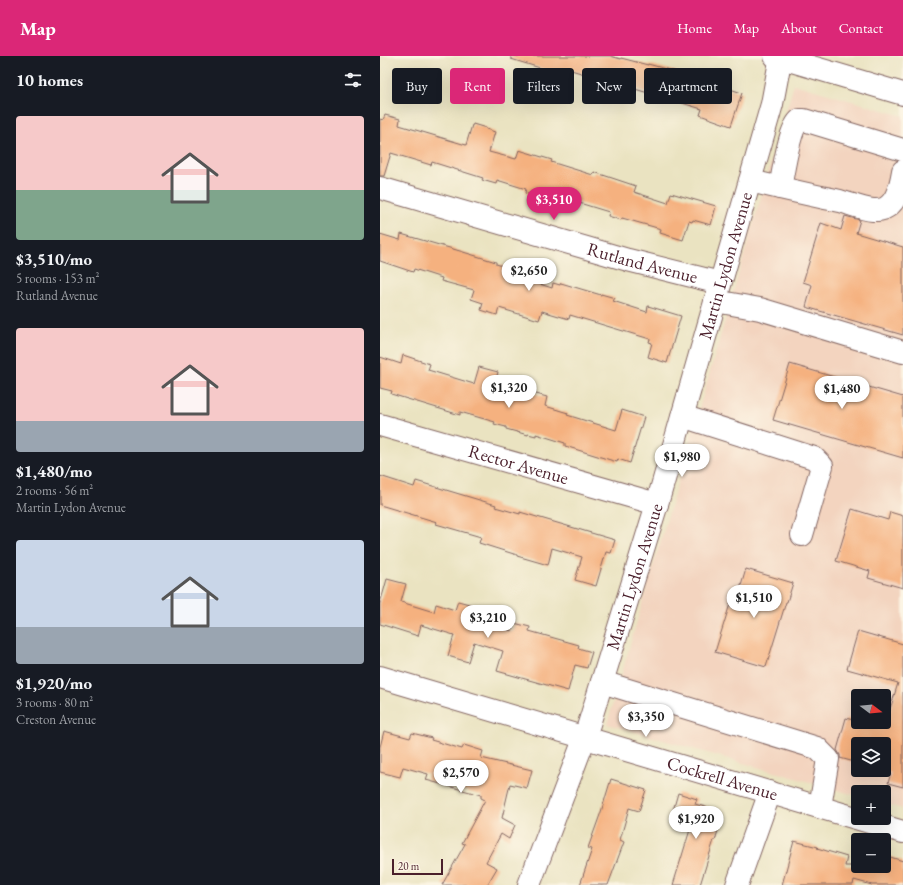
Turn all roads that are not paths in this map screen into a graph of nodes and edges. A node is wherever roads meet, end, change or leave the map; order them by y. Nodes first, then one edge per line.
1 (779, 57) edge
2 (903, 94) edge
3 (903, 150) edge
4 (903, 171) edge
5 (750, 181) junction
6 (380, 188) edge
7 (780, 188) junction
8 (718, 292) junction
9 (903, 352) edge
10 (682, 416) junction
11 (380, 426) edge
12 (657, 504) junction
13 (802, 534) dead end
14 (380, 677) edge
15 (602, 682) junction
16 (585, 738) junction
17 (770, 792) junction
18 (820, 807) junction
19 (903, 832) edge
20 (529, 885) edge
21 (737, 885) edge

1 - 2 street
1 - 5 street, Martin Lydon Avenue
3 - 7 street
4 - 7 street
5 - 7 street
5 - 8 street, Martin Lydon Avenue
6 - 8 street, Rutland Avenue
8 - 9 street, Rutland Avenue
8 - 10 street, Martin Lydon Avenue
10 - 12 street, Martin Lydon Avenue
10 - 13 street
11 - 12 street, Rector Avenue
12 - 15 street, Martin Lydon Avenue
14 - 16 street, Cockrell Avenue
15 - 16 street, Martin Lydon Avenue
15 - 18 street
16 - 17 street, Cockrell Avenue
16 - 20 street, Martin Lydon Avenue
17 - 18 street, Cockrell Avenue
17 - 21 street
18 - 19 street, Cockrell Avenue

